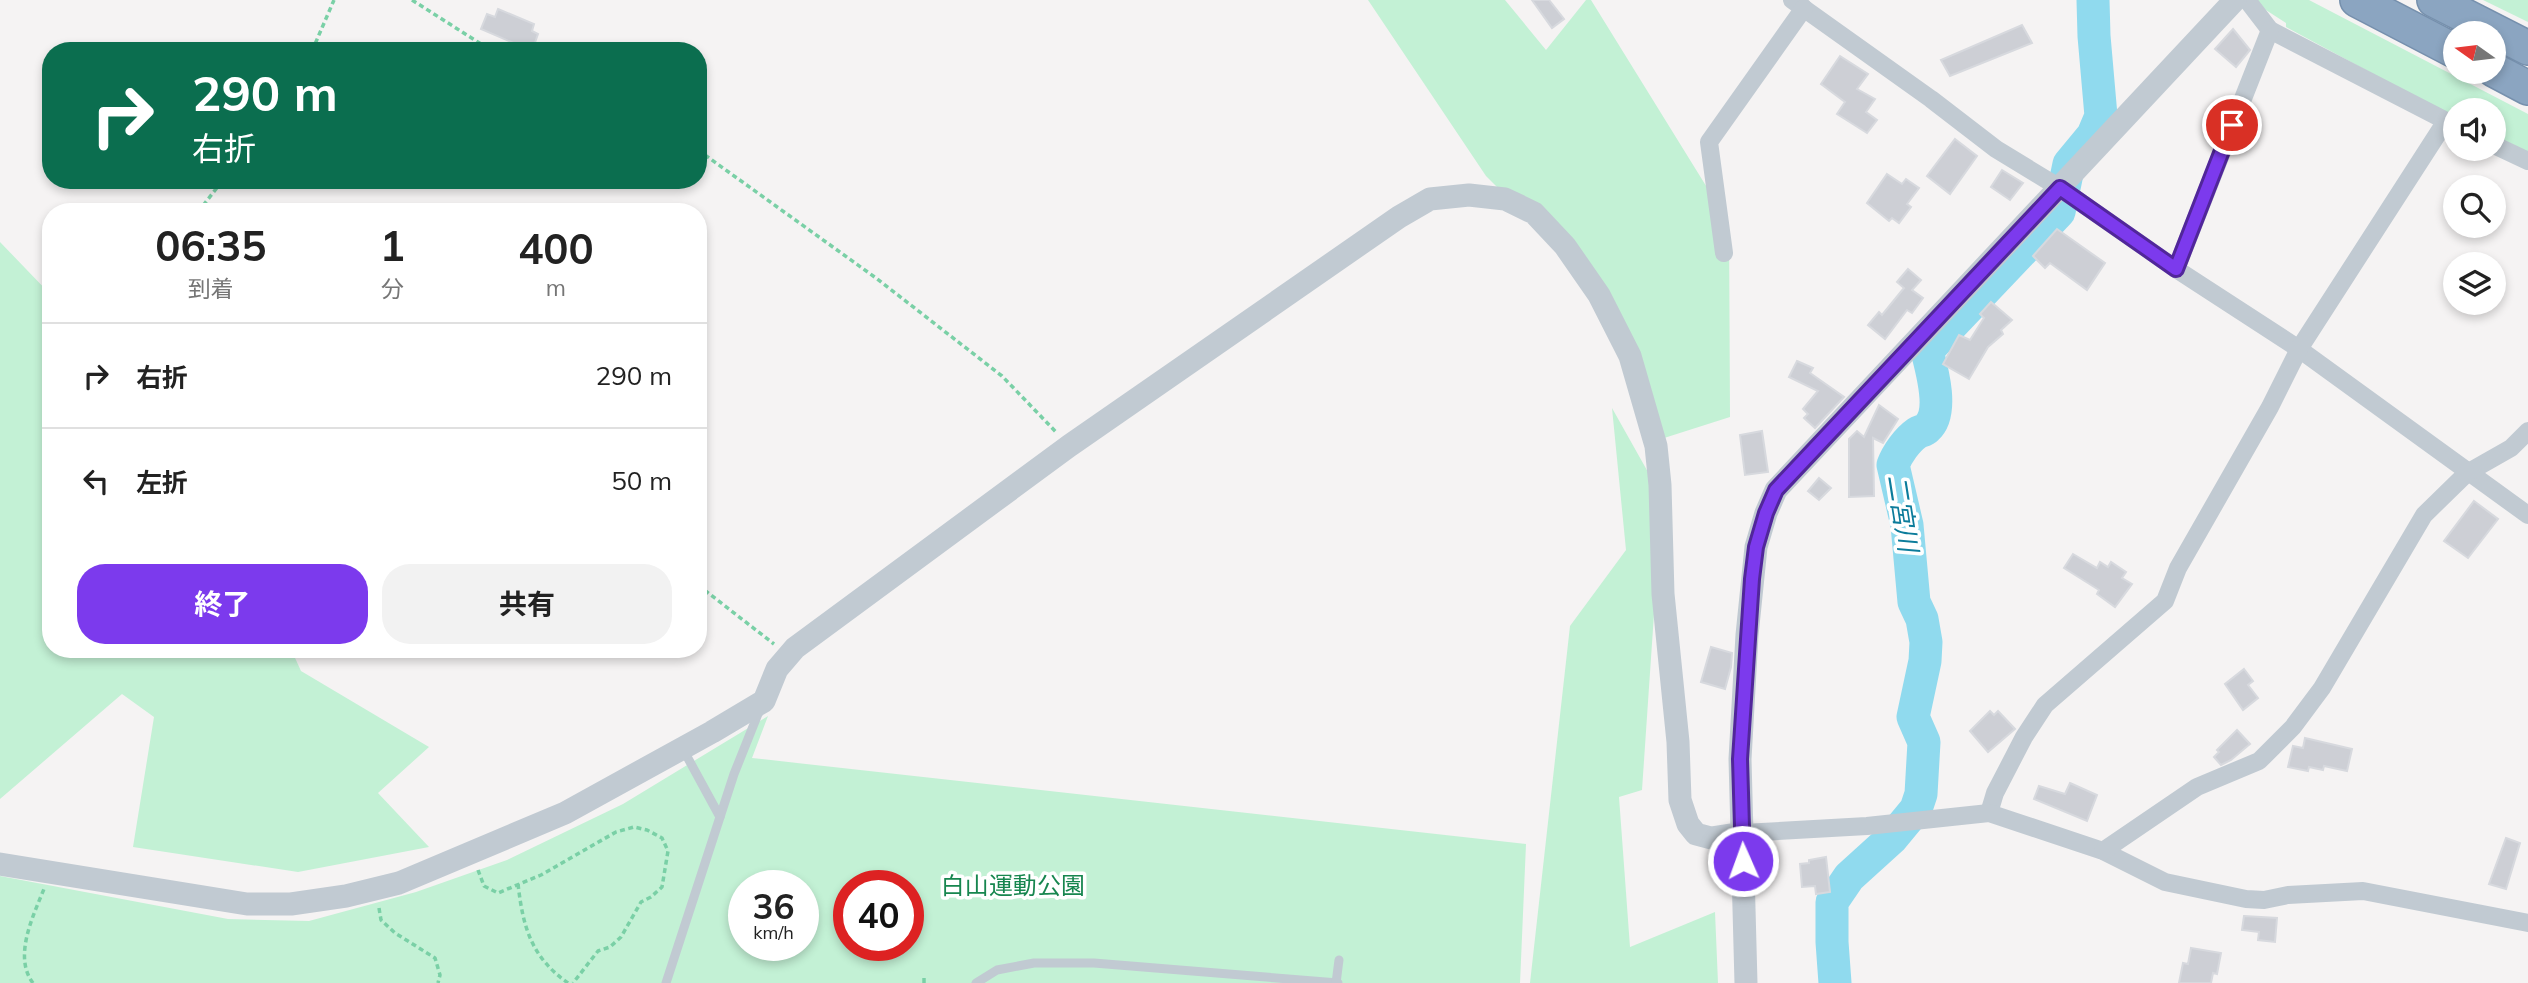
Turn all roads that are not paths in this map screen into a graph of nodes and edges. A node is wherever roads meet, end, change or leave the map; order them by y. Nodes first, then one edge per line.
1 (2235, 0) edge
2 (2247, 0) edge
3 (2357, 0) edge
4 (2434, 0) edge
5 (1799, 3) edge
6 (2270, 30) junction
7 (2443, 45) edge
8 (2528, 48) edge
9 (2506, 76) edge
10 (2528, 88) edge
11 (2443, 120) edge
12 (2443, 136) edge
13 (2506, 151) edge
14 (2528, 161) edge
15 (2060, 188) junction
16 (1724, 253) dead end
17 (2176, 269) junction
18 (2299, 349) junction
19 (2528, 431) edge
20 (2468, 473) junction
21 (2528, 515) edge
22 (764, 701) junction
23 (683, 749) junction
24 (1989, 813) junction
25 (720, 817) junction
26 (1742, 833) junction
27 (2103, 851) junction
28 (0, 864) edge
29 (2528, 923) edge
30 (1339, 960) dead end
31 (666, 983) edge
32 (976, 983) edge
33 (1337, 983) edge
34 (1746, 983) edge

1 - 15 street
2 - 6 street
3 - 7 highway
4 - 8 highway
5 - 15 street
5 - 16 street
6 - 11 street
6 - 17 street
9 - 10 highway
12 - 18 street
13 - 14 street
15 - 17 street
15 - 26 street
17 - 18 street
18 - 20 street
18 - 24 street
19 - 20 street
20 - 21 street
20 - 27 street
22 - 23 street
22 - 25 lane
22 - 26 street
23 - 25 lane
23 - 28 street
24 - 26 street
24 - 27 street
25 - 31 lane
26 - 34 street
27 - 29 street
30 - 33 lane
32 - 33 lane

